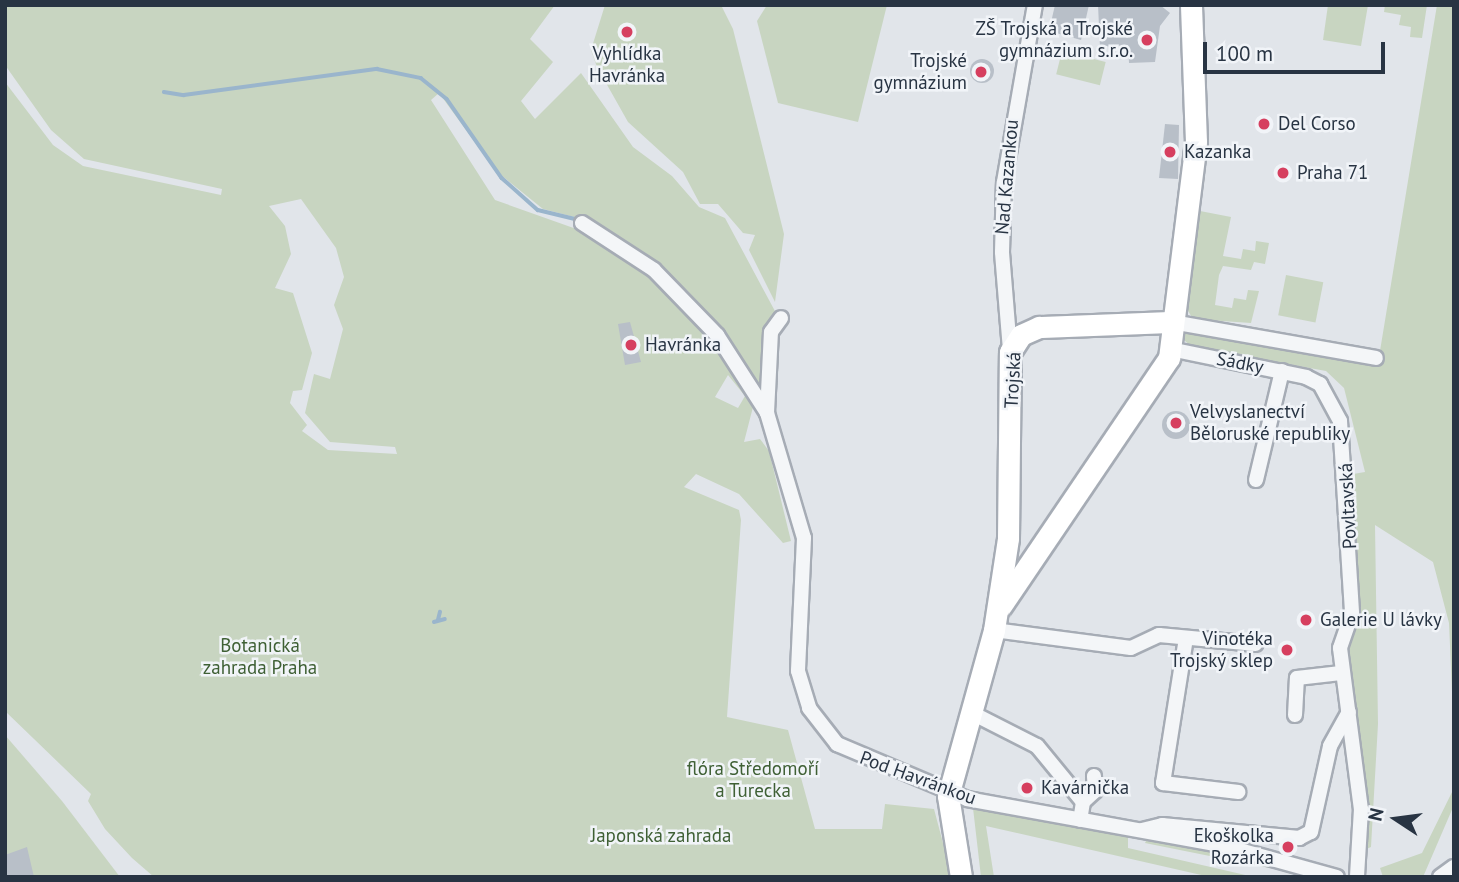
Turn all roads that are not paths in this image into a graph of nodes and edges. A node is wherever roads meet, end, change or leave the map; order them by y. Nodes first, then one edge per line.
1 (1035, 5) edge
2 (1191, 5) edge
3 (582, 223) dead end
4 (781, 318) dead end
5 (1172, 322) junction
6 (1170, 349) junction
7 (1010, 352) junction
8 (1376, 358) dead end
9 (1282, 371) junction
10 (767, 413) junction
11 (1256, 480) dead end
12 (1008, 538) junction
13 (1035, 556) junction
14 (995, 622) junction
15 (1186, 638) junction
16 (1256, 644) dead end
17 (1341, 673) junction
18 (970, 712) junction
19 (1349, 712) junction
20 (1295, 715) dead end
21 (1094, 776) dead end
22 (948, 788) junction
23 (1238, 792) dead end
24 (1083, 803) junction
25 (1080, 820) junction
26 (1138, 831) junction
27 (1454, 867) edge
28 (961, 877) edge
29 (1337, 877) edge
30 (1357, 877) edge
31 (1440, 877) edge

1 - 7 street, Nad Kazankou
2 - 5 street, Trojská
3 - 10 street, Pod Havránkou
4 - 10 street, Pod Havránkou
5 - 6 street, Trojská
5 - 7 street, Trojská
5 - 8 street, Sádky
6 - 9 street, Sádky
6 - 13 street, Trojská
7 - 12 street, Trojská
9 - 11 street, Sádky
9 - 17 street, Povltavská
10 - 22 street, Pod Havránkou
12 - 13 street
12 - 14 street, Trojská
13 - 14 street, Trojská
14 - 15 street
14 - 18 street, Trojská
15 - 16 street
15 - 23 street
17 - 19 street, Povltavská
17 - 20 street
18 - 22 street, Trojská
18 - 24 street
19 - 26 street, Pod Havránkou
19 - 30 street, Povltavská
21 - 24 street
22 - 25 street, Pod Havránkou
22 - 28 street, Trojská
24 - 25 street
25 - 26 street, Pod Havránkou
26 - 29 street, Pod Havránkou
27 - 31 street

